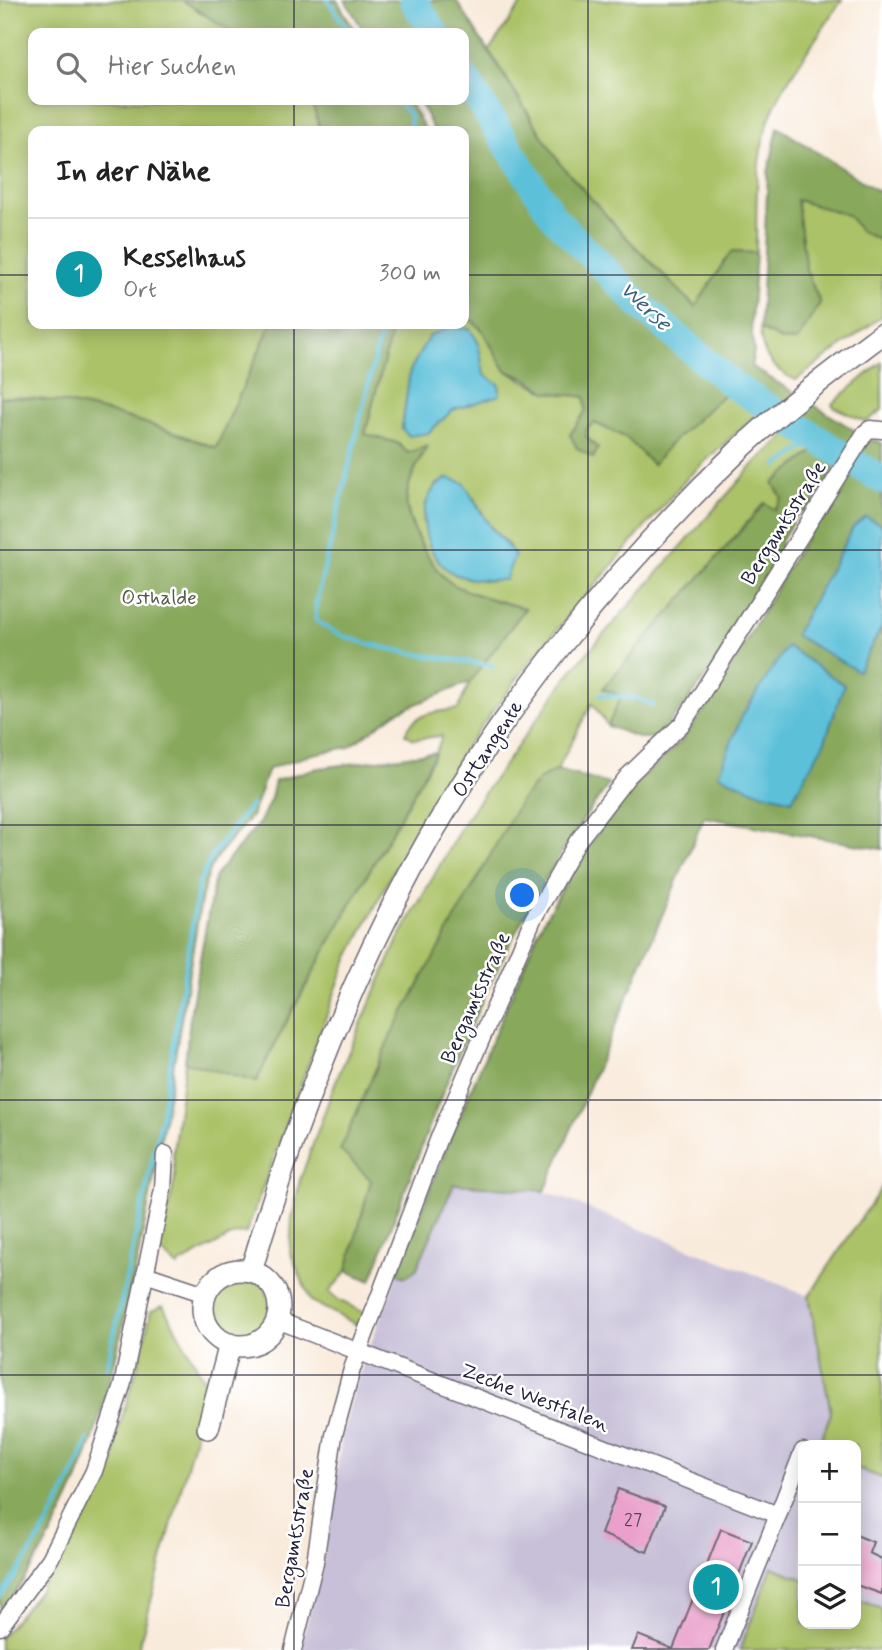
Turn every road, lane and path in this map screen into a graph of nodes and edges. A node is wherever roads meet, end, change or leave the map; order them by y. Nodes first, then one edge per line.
1 (882, 334) edge
2 (882, 430) edge
3 (165, 1154) dead end
4 (251, 1271) junction
5 (145, 1274) junction
6 (205, 1294) junction
7 (277, 1320) junction
8 (230, 1344) junction
9 (357, 1352) junction
10 (208, 1428) dead end
11 (798, 1464) edge
12 (778, 1515) junction
13 (0, 1628) edge
14 (293, 1650) edge
15 (724, 1650) edge

1 - 4 street, Osttangente
2 - 9 street, Bergamtsstraße
3 - 5 street
4 - 6 street
4 - 7 street
5 - 6 street
5 - 13 street
6 - 8 street
7 - 8 street
7 - 9 street, Zeche Westfalen
8 - 10 street
9 - 12 street, Zeche Westfalen
9 - 14 street, Bergamtsstraße
11 - 12 street
12 - 15 street

